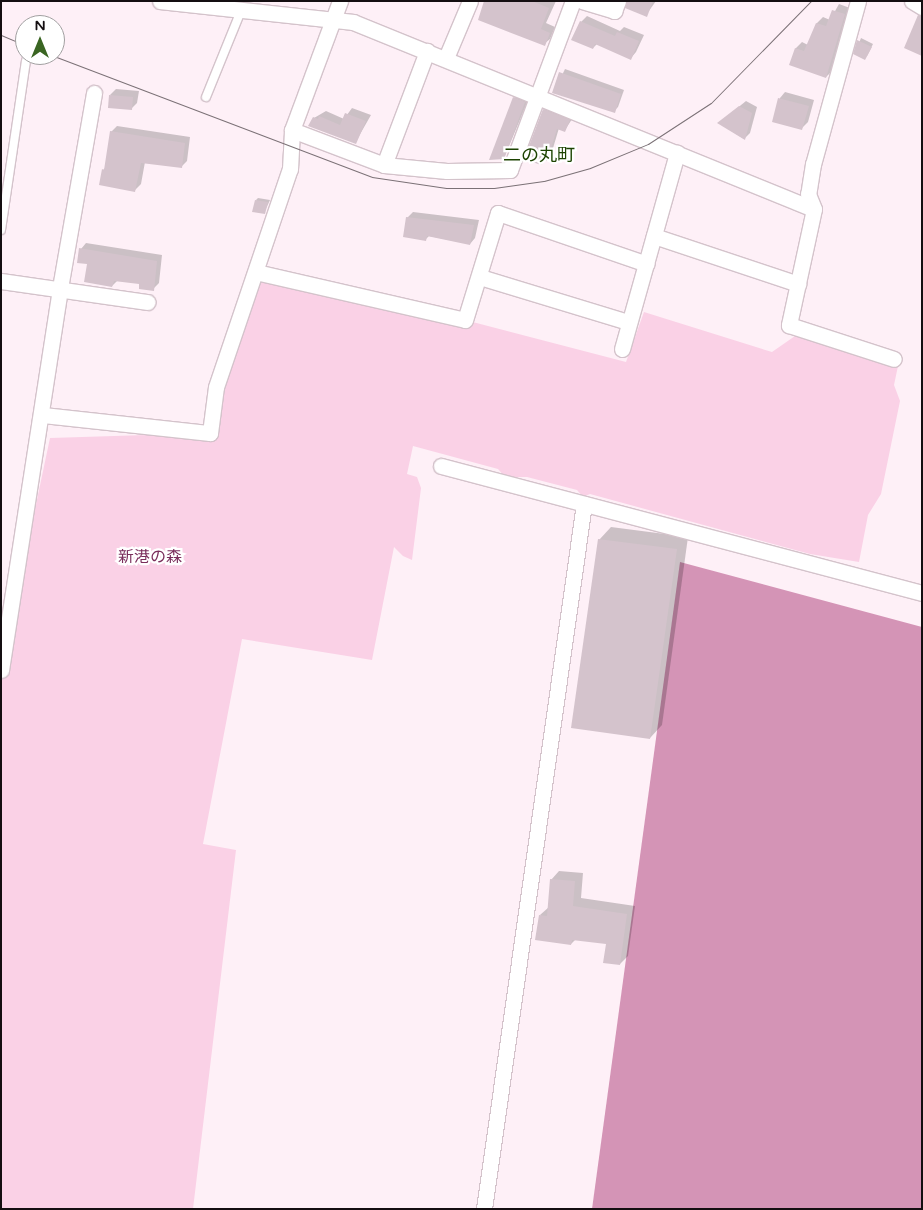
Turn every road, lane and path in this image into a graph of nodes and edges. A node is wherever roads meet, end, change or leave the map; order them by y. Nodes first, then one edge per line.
1 (160, 1) edge
2 (340, 1) edge
3 (470, 1) edge
4 (573, 1) edge
5 (582, 1) edge
6 (618, 1) edge
7 (858, 1) edge
8 (912, 1) edge
9 (242, 6) edge
10 (922, 7) edge
11 (332, 20) junction
12 (427, 51) junction
13 (446, 58) junction
14 (25, 65) edge
15 (94, 93) dead end
16 (206, 97) dead end
17 (538, 97) junction
18 (292, 130) junction
19 (677, 153) junction
20 (384, 165) junction
21 (814, 209) junction
22 (1, 230) edge
23 (654, 236) junction
24 (647, 264) junction
25 (256, 272) junction
26 (480, 277) junction
27 (1, 281) edge
28 (798, 284) junction
29 (60, 288) junction
30 (147, 302) dead end
31 (628, 322) junction
32 (622, 350) dead end
33 (894, 359) dead end
34 (43, 415) junction
35 (441, 466) dead end
36 (584, 504) junction
37 (922, 593) edge
38 (3, 648) edge
39 (1, 670) edge
40 (484, 1209) edge

1 - 9 street
2 - 11 street
3 - 13 street
4 - 17 street
5 - 6 street
7 - 21 street
8 - 10 street
9 - 11 street
9 - 16 lane
11 - 12 street
11 - 18 street
12 - 13 street
12 - 20 street
13 - 17 street
14 - 22 lane
15 - 29 street
17 - 19 street
17 - 20 street
18 - 20 street
18 - 25 street
19 - 21 street
19 - 23 street
21 - 28 street
23 - 24 street
23 - 28 street
24 - 26 street
24 - 31 street
25 - 26 street
25 - 34 street
26 - 31 street
27 - 29 street
28 - 33 street
29 - 30 street
29 - 34 street
31 - 32 street
34 - 38 street
35 - 36 street
36 - 37 street
36 - 40 street
38 - 39 street

